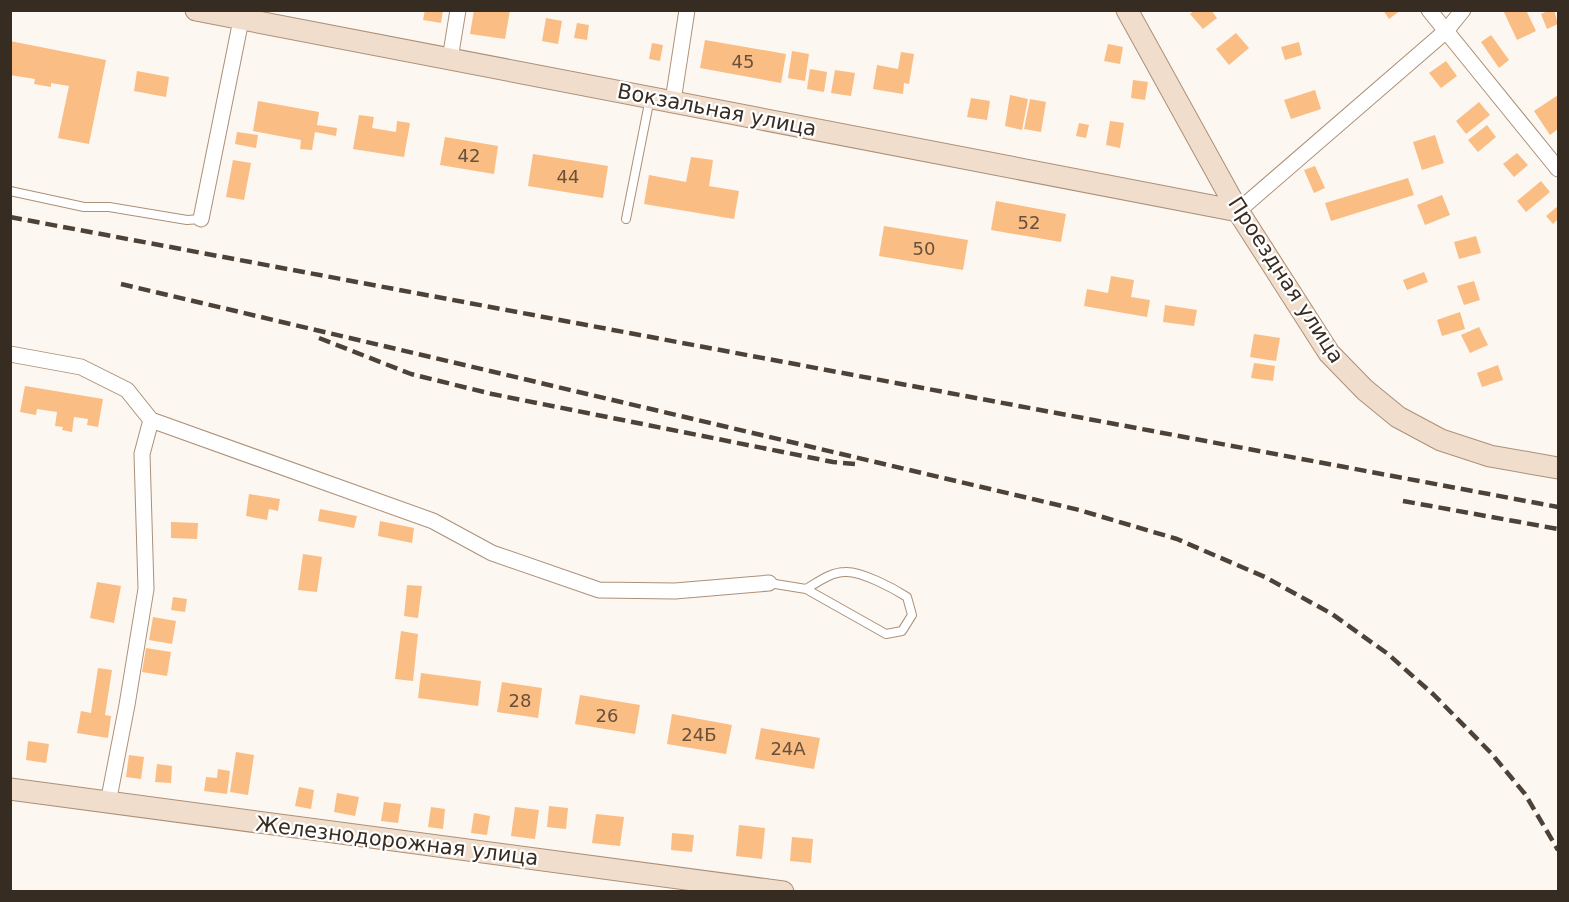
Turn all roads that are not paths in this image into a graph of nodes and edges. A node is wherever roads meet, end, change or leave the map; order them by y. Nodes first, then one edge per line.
1 (196, 10) edge
2 (458, 10) edge
3 (687, 10) edge
4 (1127, 10) edge
5 (1429, 10) edge
6 (1462, 10) edge
7 (242, 15) edge
8 (1446, 31) junction
9 (450, 59) junction
10 (650, 97) junction
11 (673, 102) junction
12 (1556, 162) edge
13 (10, 191) edge
14 (1238, 211) junction
15 (201, 219) joint
16 (626, 219) dead end
17 (10, 354) edge
18 (151, 420) junction
19 (1558, 468) edge
20 (769, 583) joint
21 (806, 590) junction
22 (10, 789) edge
23 (108, 803) junction
24 (783, 891) edge

1 - 7 street, Вокзальная улица
2 - 9 street
3 - 11 street
4 - 14 street, Проездная улица
5 - 8 street
6 - 8 street
7 - 9 street, Вокзальная улица
7 - 15 street
8 - 12 street
8 - 14 street
9 - 10 street, Вокзальная улица
10 - 11 street, Вокзальная улица
10 - 16 lane
11 - 14 street, Вокзальная улица
13 - 15 lane
14 - 19 street, Проездная улица
17 - 18 street
18 - 20 street
18 - 23 street
20 - 21 lane
21 - 21 lane
22 - 23 street, Железнодорожная улица
23 - 24 street, Железнодорожная улица

